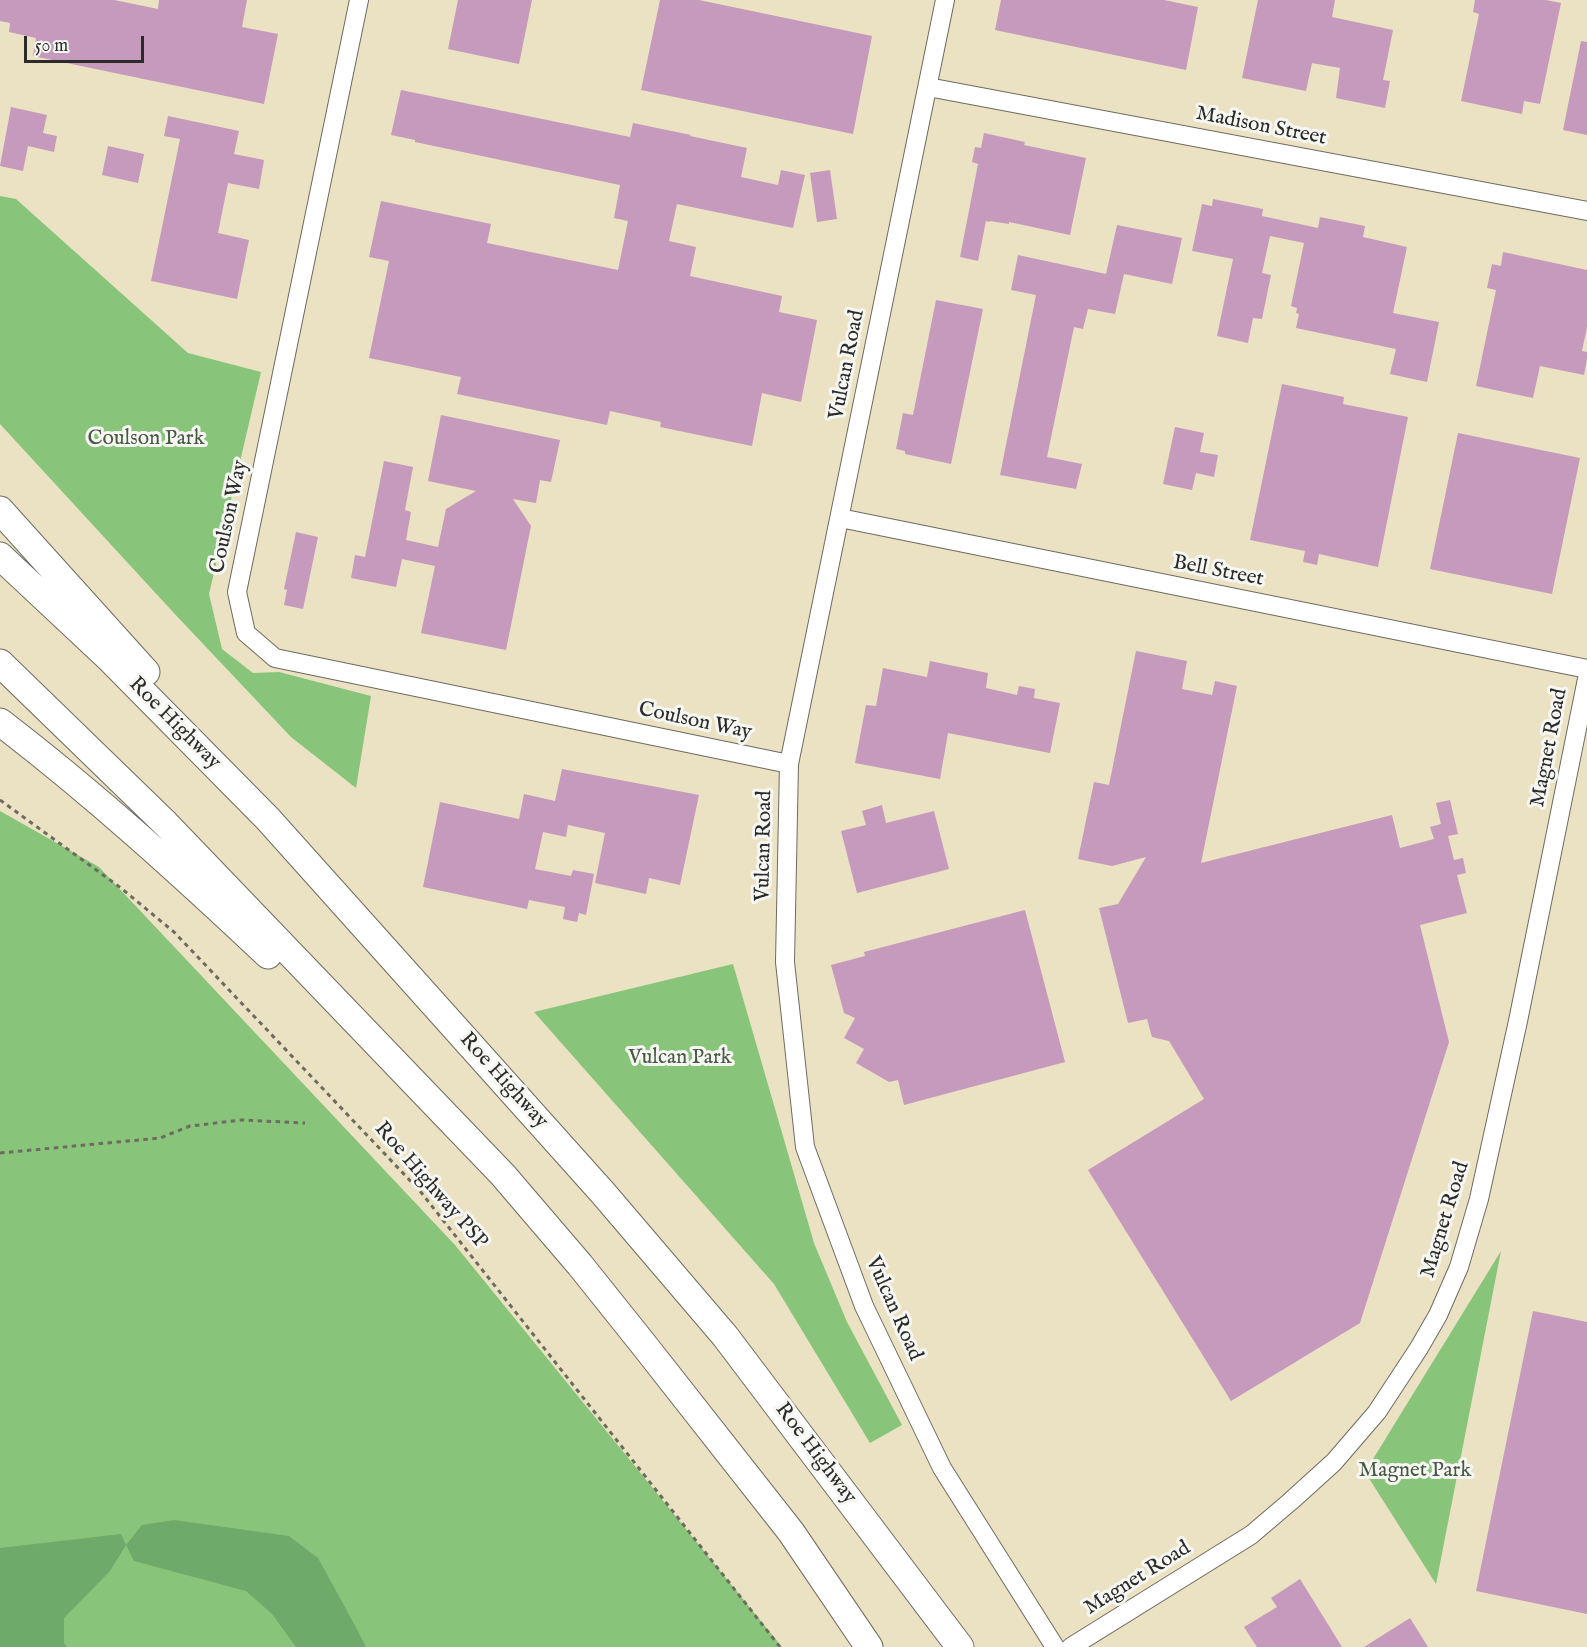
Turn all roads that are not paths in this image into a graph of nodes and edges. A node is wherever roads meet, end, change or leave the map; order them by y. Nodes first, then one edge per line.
1 (359, 0) edge
2 (945, 0) edge
3 (928, 87) junction
4 (1587, 211) edge
5 (0, 510) edge
6 (840, 518) junction
7 (0, 556) edge
8 (0, 663) edge
9 (1587, 669) edge
10 (1587, 679) edge
11 (0, 722) edge
12 (789, 764) junction
13 (268, 819) junction
14 (503, 1175) junction
15 (869, 1647) edge
16 (960, 1647) edge
17 (1055, 1647) edge
18 (1071, 1647) edge

1 - 12 street, Coulson Way
2 - 3 street, Vulcan Road
3 - 4 street, Madison Street
3 - 6 street, Vulcan Road
5 - 13 highway
6 - 9 street, Bell Street
6 - 12 street, Vulcan Road
7 - 13 highway, Roe Highway
8 - 14 highway
10 - 18 street, Magnet Road
11 - 14 highway
12 - 17 street, Vulcan Road
13 - 16 highway, Roe Highway
14 - 15 highway

